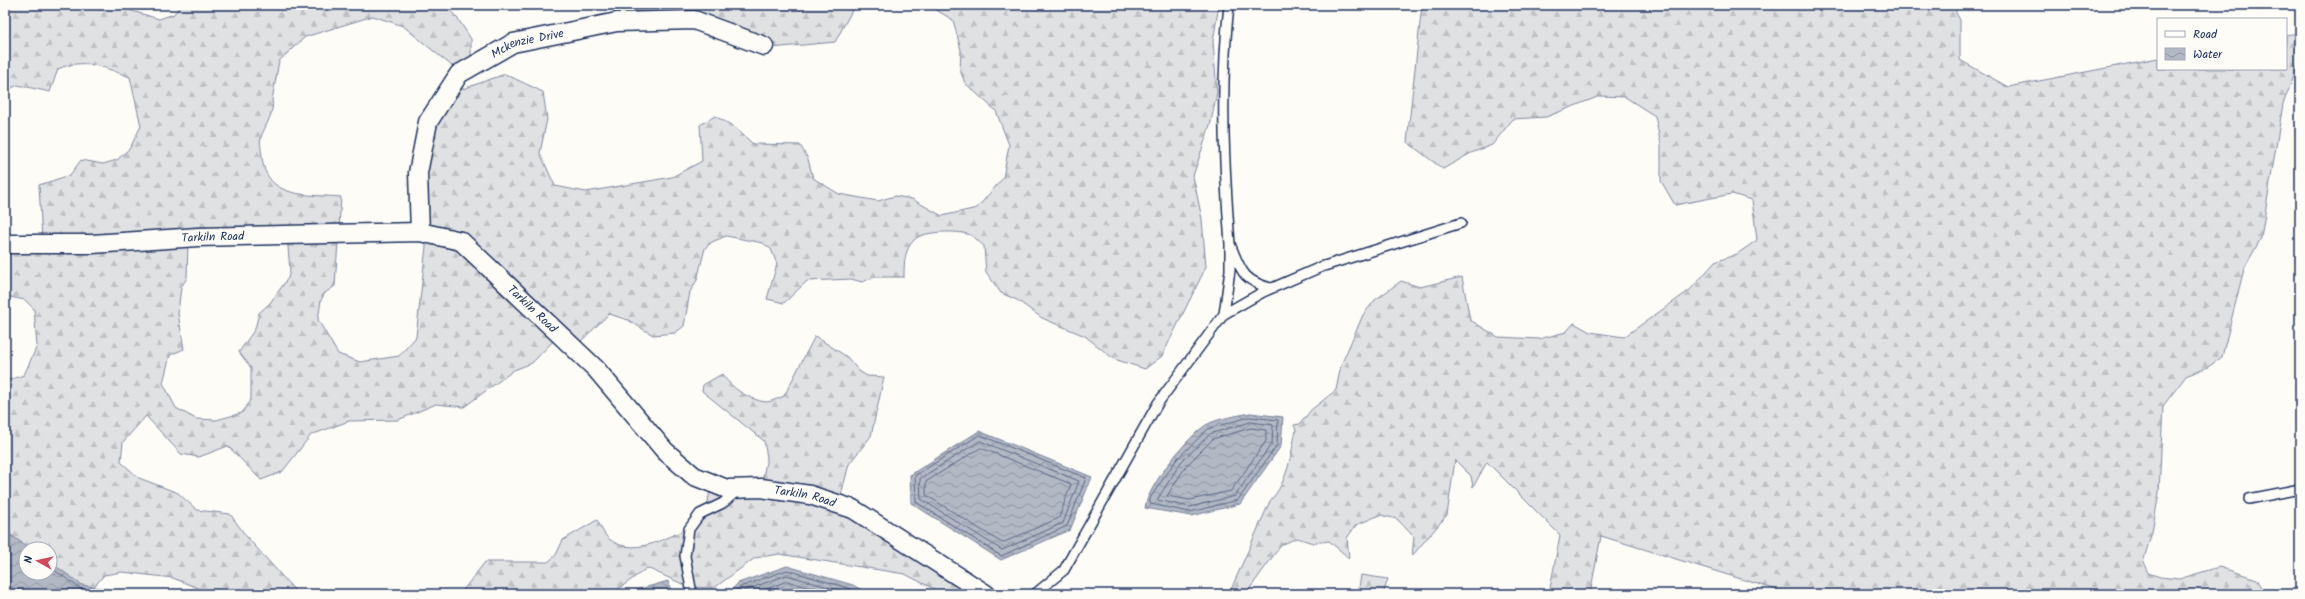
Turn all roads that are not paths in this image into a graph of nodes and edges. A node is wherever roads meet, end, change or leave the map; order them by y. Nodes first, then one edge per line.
1 (1229, 5) edge
2 (764, 46) dead end
3 (1461, 223) dead end
4 (420, 232) junction
5 (5, 244) edge
6 (1230, 244) junction
7 (1271, 288) junction
8 (1224, 314) junction
9 (740, 489) junction
10 (2300, 489) edge
11 (2249, 499) dead end
12 (692, 594) edge
13 (986, 594) edge
14 (1035, 594) edge

1 - 6 lane
2 - 4 street, Mckenzie Drive
3 - 7 lane
4 - 5 street, Tarkiln Road
4 - 9 street, Tarkiln Road
6 - 7 lane
6 - 8 lane
7 - 8 lane
8 - 14 lane
9 - 12 lane
9 - 13 street, Tarkiln Road
10 - 11 lane

